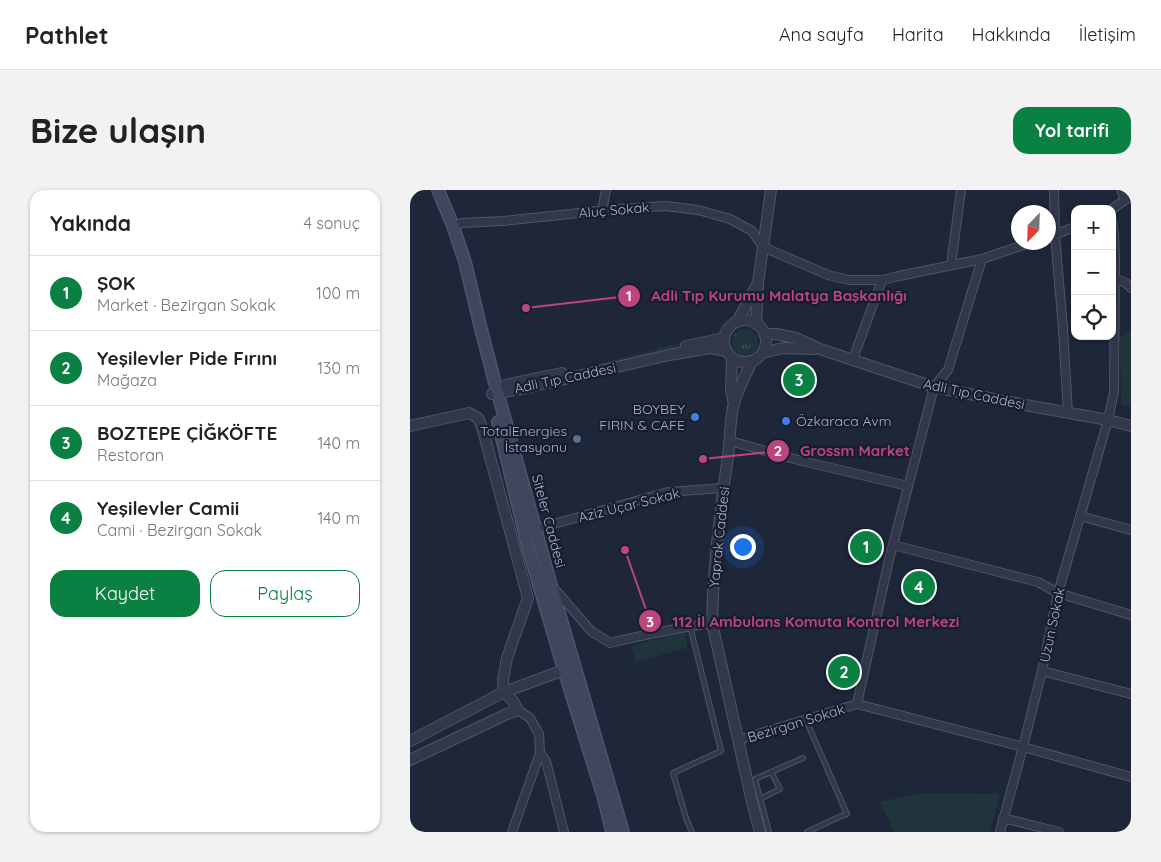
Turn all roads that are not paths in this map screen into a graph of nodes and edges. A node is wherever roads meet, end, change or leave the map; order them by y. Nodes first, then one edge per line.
1 (431, 190) edge
2 (438, 190) edge
3 (444, 190) edge
4 (606, 190) edge
5 (772, 190) edge
6 (952, 190) edge
7 (961, 190) edge
8 (1054, 190) edge
9 (1121, 190) edge
10 (1128, 198) edge
11 (444, 203) junction
12 (1053, 205) edge
13 (1116, 206) edge
14 (602, 211) junction
15 (453, 226) junction
16 (1071, 229) edge
17 (1056, 234) edge
18 (763, 247) junction
19 (1011, 249) edge
20 (1054, 250) edge
21 (982, 259) junction
22 (951, 265) junction
23 (1116, 279) edge
24 (882, 280) junction
25 (758, 283) junction
26 (1131, 288) edge
27 (1114, 295) edge
28 (737, 322) junction
29 (756, 324) junction
30 (764, 334) junction
31 (724, 338) junction
32 (820, 349) junction
33 (762, 353) junction
34 (729, 354) junction
35 (853, 359) junction
36 (752, 361) junction
37 (934, 387) junction
38 (494, 391) junction
39 (734, 405) junction
40 (1068, 413) junction
41 (1108, 420) junction
42 (410, 426) edge
43 (1131, 426) edge
44 (730, 442) junction
45 (908, 486) junction
46 (723, 488) junction
47 (1080, 516) junction
48 (536, 529) junction
49 (1131, 530) edge
50 (893, 545) junction
51 (551, 585) junction
52 (1058, 593) junction
53 (1131, 615) edge
54 (712, 623) junction
55 (690, 626) junction
56 (564, 670) junction
57 (1042, 671) junction
58 (504, 692) junction
59 (1131, 694) edge
60 (857, 704) junction
61 (518, 710) junction
62 (806, 720) junction
63 (738, 740) junction
64 (410, 741) edge
65 (1023, 746) junction
66 (540, 753) junction
67 (803, 758) dead end
68 (410, 760) edge
69 (771, 772) junction
70 (1131, 777) edge
71 (760, 799) junction
72 (1003, 818) junction
73 (512, 832) edge
74 (564, 832) edge
75 (612, 832) edge
76 (623, 832) edge
77 (692, 832) edge
78 (760, 832) edge
79 (769, 832) edge
80 (807, 832) edge
81 (1000, 832) edge
82 (1059, 832) edge

1 - 38 main road, Siteler Caddesi
2 - 11 main road, Siteler Caddesi
3 - 11 street
4 - 14 street
5 - 18 street
6 - 7 street
7 - 22 street
8 - 12 street
9 - 10 street
10 - 13 street
11 - 15 main road, Siteler Caddesi
14 - 15 street, Aluç Sokak
14 - 18 street, Aluç Sokak
15 - 38 main road, Siteler Caddesi
16 - 17 street
18 - 24 street
18 - 25 street
19 - 21 street
20 - 40 street
21 - 22 street
21 - 37 street
22 - 24 street
23 - 26 street
24 - 35 street
25 - 28 street
25 - 29 street
27 - 41 street, Uzun Sokak
28 - 29 street
28 - 31 street
29 - 30 street
30 - 32 street, Adli Tıp Caddesi
30 - 33 street
31 - 34 street
31 - 38 street, Adli Tıp Caddesi
32 - 33 street, Adli Tıp Caddesi
32 - 35 street, Adli Tıp Caddesi
33 - 36 street, Adli Tıp Caddesi
34 - 36 street, Adli Tıp Caddesi
34 - 38 street, Adli Tıp Caddesi
34 - 39 street
35 - 37 street, Adli Tıp Caddesi
36 - 39 street, Yaprak Caddesi
37 - 40 street, Adli Tıp Caddesi
37 - 45 street, Bezirgan Sokak
38 - 48 main road, Siteler Caddesi
38 - 56 main road, Siteler Caddesi
39 - 44 street, Yaprak Caddesi
40 - 41 street, Adli Tıp Caddesi
41 - 43 street, Adli Tıp Caddesi
41 - 47 street, Uzun Sokak
42 - 58 street
44 - 45 street
44 - 46 street, Yaprak Caddesi
45 - 50 street, Bezirgan Sokak
46 - 48 street, Aziz Uçar Sokak
46 - 54 street, Yaprak Caddesi
47 - 49 street
47 - 52 street, Uzun Sokak
48 - 51 main road, Siteler Caddesi
50 - 52 street
50 - 60 street, Bezirgan Sokak
51 - 55 street
51 - 76 main road, Siteler Caddesi
52 - 53 street
52 - 57 street, Uzun Sokak
54 - 55 street
54 - 63 street, Yaprak Caddesi
55 - 77 lane
56 - 58 street
56 - 75 main road, Siteler Caddesi
57 - 59 street
57 - 65 street, Uzun Sokak
58 - 61 street
58 - 64 street
60 - 62 street, Bezirgan Sokak
60 - 65 street
61 - 66 street
61 - 68 street
62 - 63 street, Bezirgan Sokak
62 - 80 lane
63 - 78 street, Yaprak Caddesi
65 - 70 street
65 - 72 street, Uzun Sokak
66 - 73 street
66 - 74 street
67 - 69 lane
69 - 71 lane
69 - 71 lane
71 - 79 lane
72 - 81 street, Uzun Sokak
72 - 82 street

